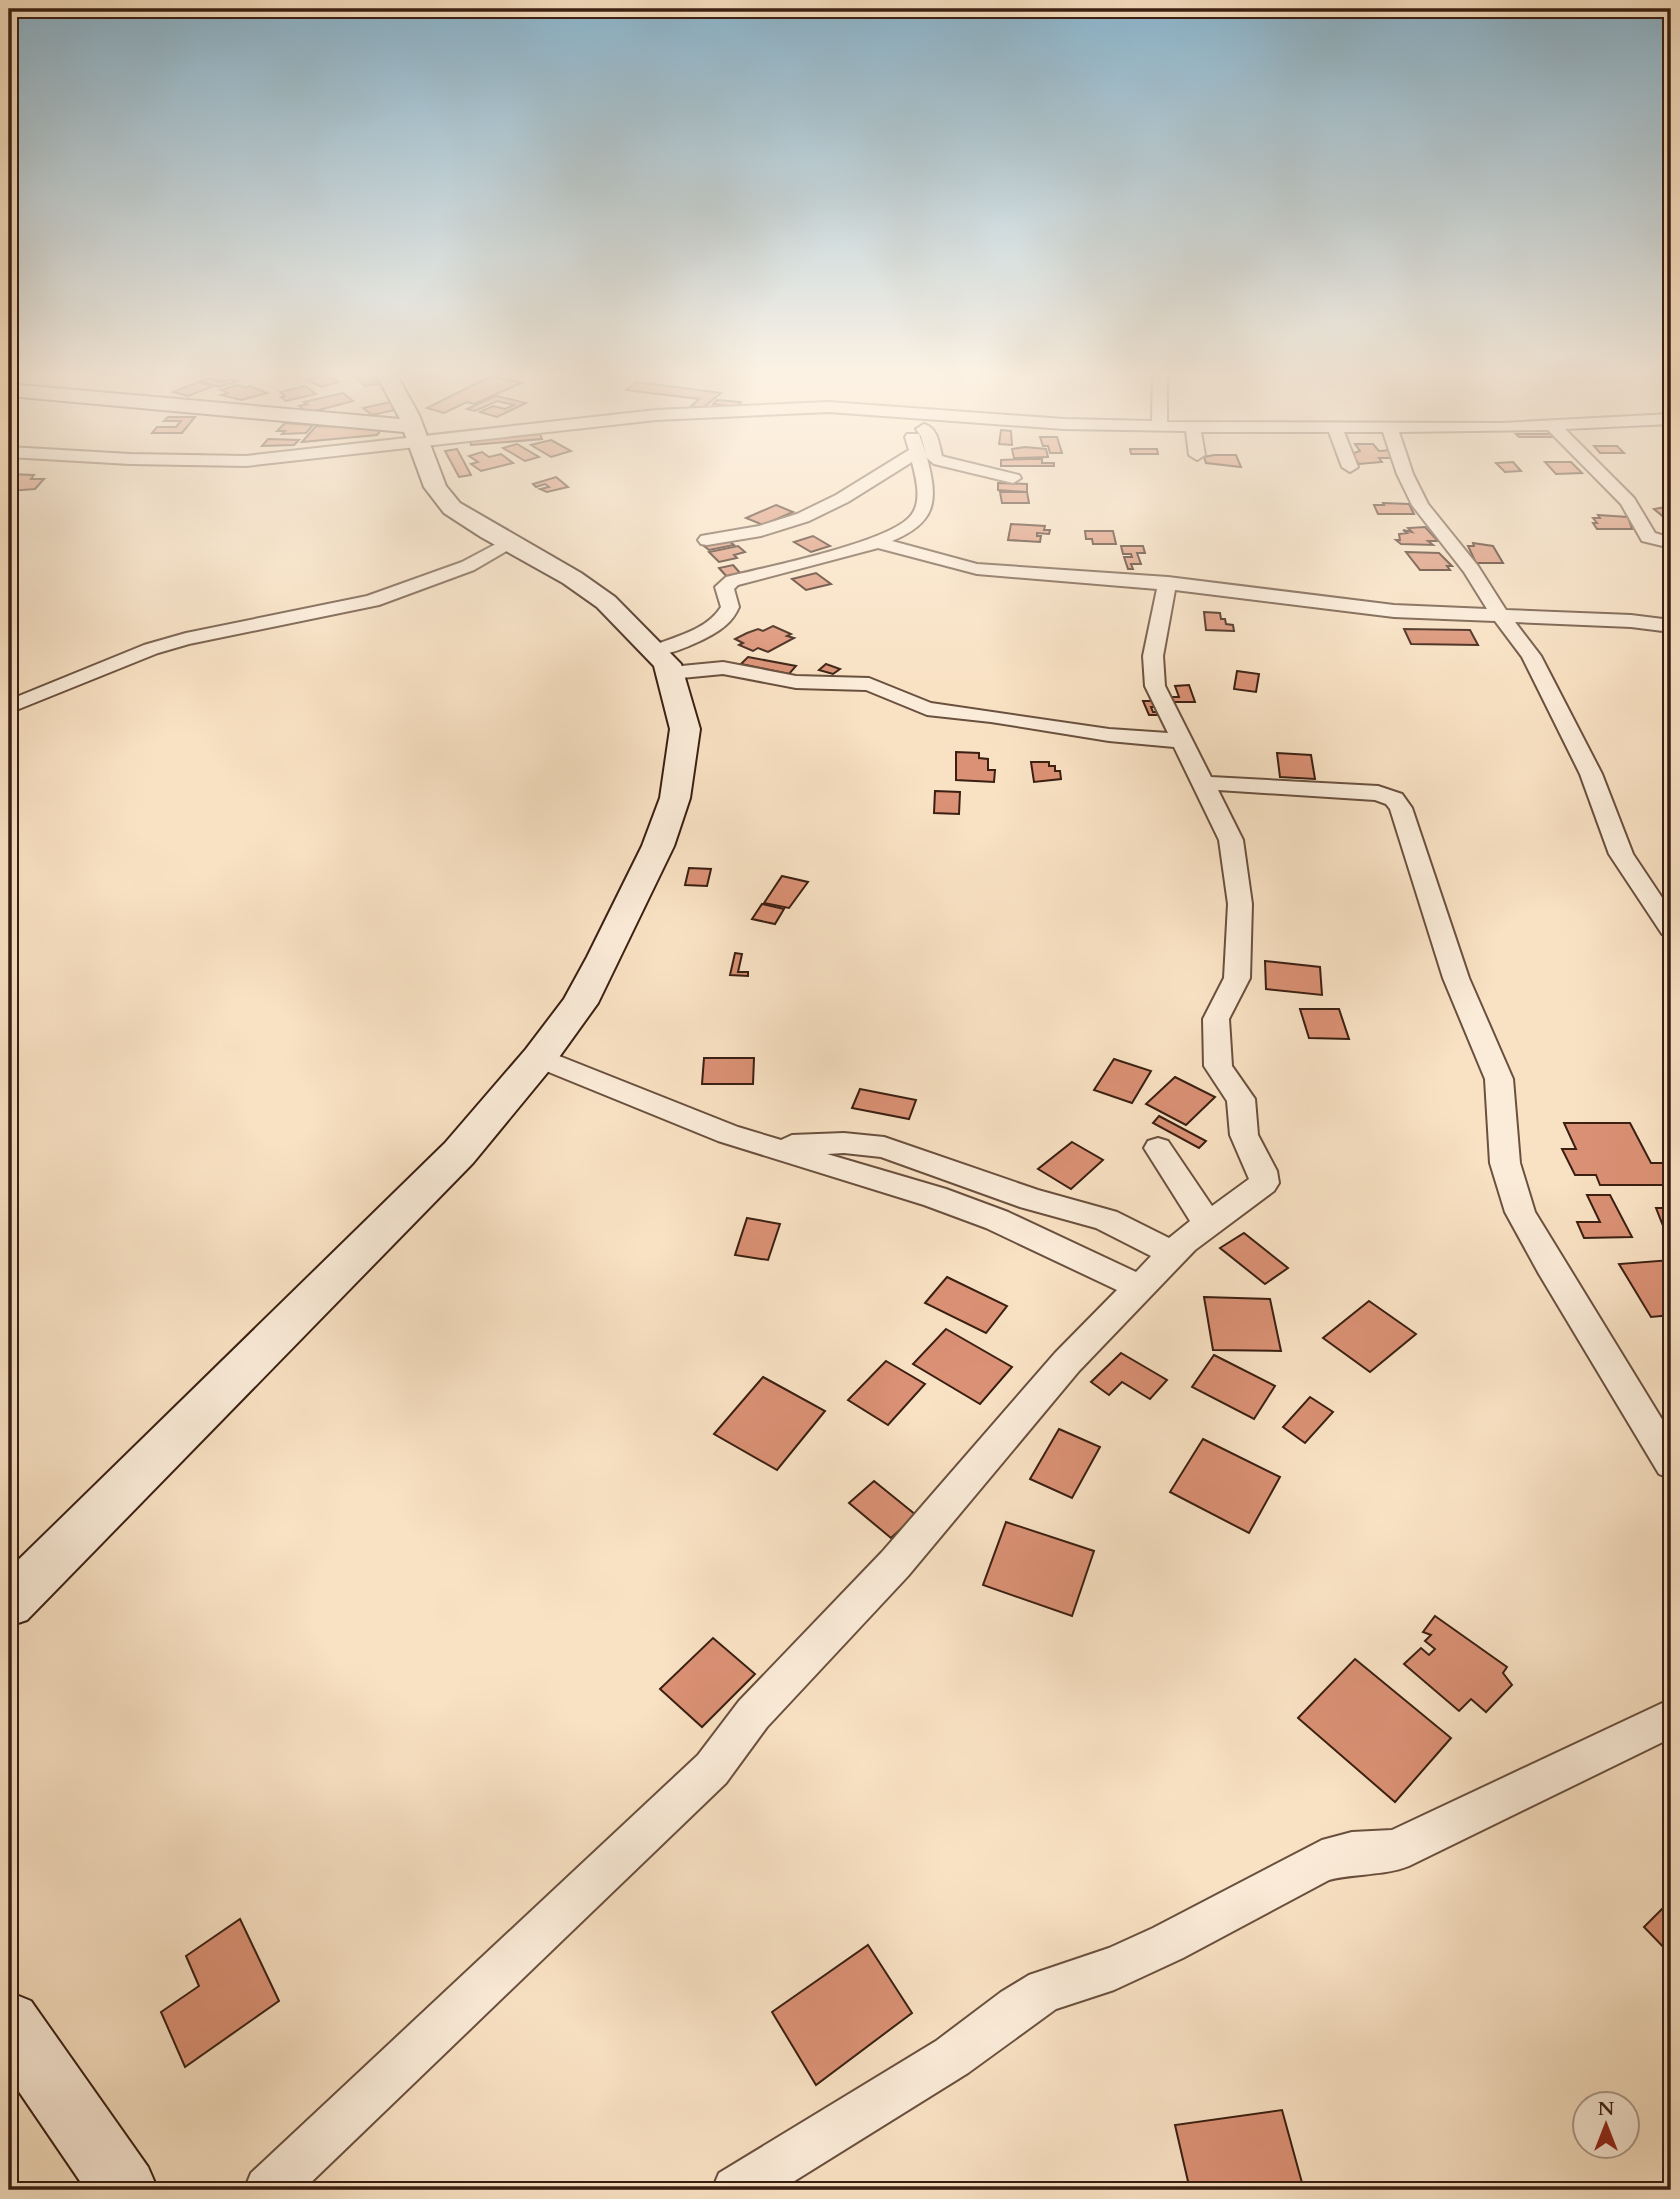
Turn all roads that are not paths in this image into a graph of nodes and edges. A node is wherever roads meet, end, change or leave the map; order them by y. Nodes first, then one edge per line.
1 (431, 475) edge
2 (881, 475) edge
3 (921, 475) edge
4 (998, 475) edge
5 (1407, 475) edge
6 (1601, 475) edge
7 (1013, 478) dead end
8 (707, 540) dead end
9 (509, 542) junction
10 (1671, 543) edge
11 (872, 544) junction
12 (1168, 583) junction
13 (1501, 615) junction
14 (1671, 626) edge
15 (664, 662) junction
16 (9, 708) edge
17 (1183, 741) junction
18 (1203, 783) junction
19 (1671, 929) edge
20 (539, 1058) junction
21 (771, 1146) junction
22 (1158, 1148) dead end
23 (1208, 1224) junction
24 (1172, 1254) junction
25 (1141, 1288) junction
26 (1671, 1464) edge
27 (9, 1603) edge
28 (1671, 1718) edge
29 (9, 2023) edge
30 (125, 2190) edge
31 (268, 2190) edge
32 (736, 2190) edge

1 - 9 street
2 - 8 street
3 - 11 street
4 - 7 street
5 - 13 street
6 - 10 street
9 - 15 street
9 - 16 street
11 - 12 street
11 - 15 street
12 - 13 street
12 - 17 street
13 - 14 street
13 - 19 street
15 - 17 street
15 - 20 street
17 - 18 street
18 - 23 street
18 - 26 street
20 - 21 street
20 - 27 street
21 - 24 street
21 - 25 street
22 - 23 street
23 - 24 street
24 - 25 street
25 - 31 street
28 - 32 street
29 - 30 street

